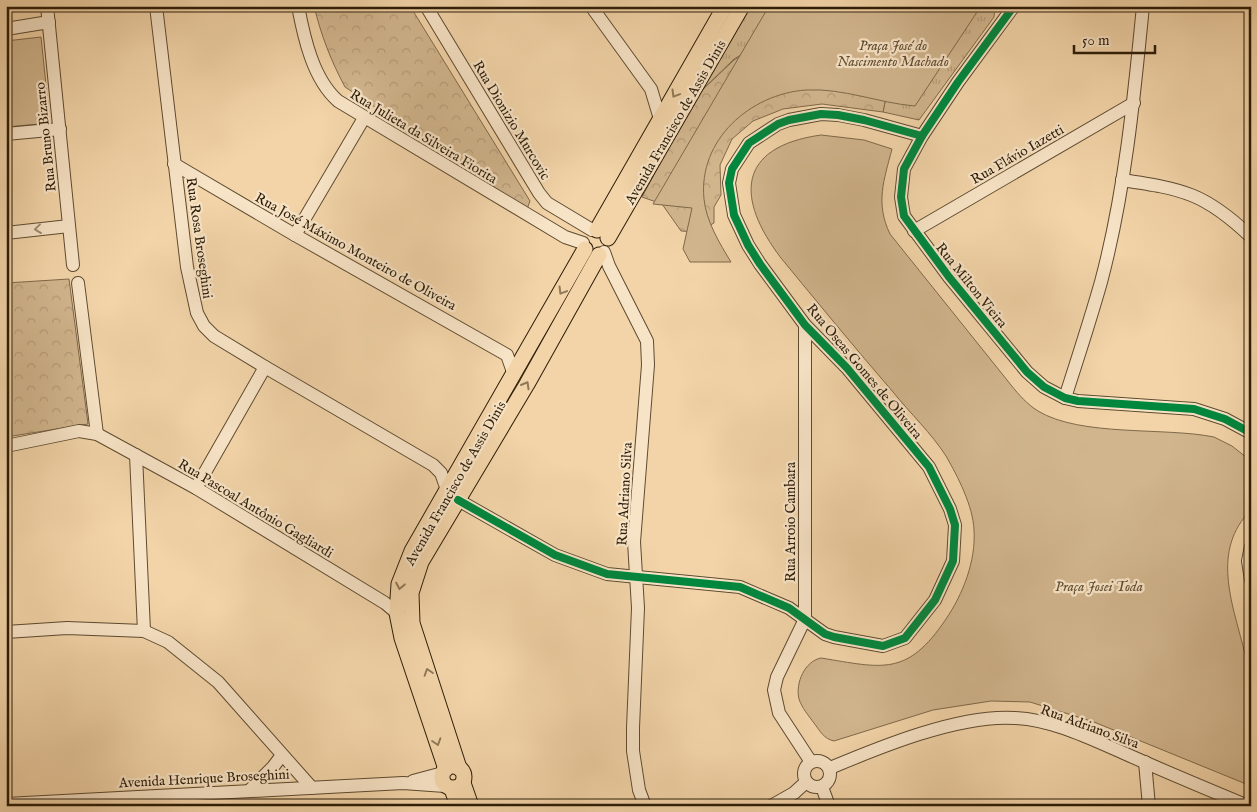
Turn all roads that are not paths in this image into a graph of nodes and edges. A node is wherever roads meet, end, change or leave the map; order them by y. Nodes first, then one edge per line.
1 (47, 6) edge
2 (156, 6) edge
3 (298, 6) edge
4 (426, 6) edge
5 (591, 6) edge
6 (725, 6) edge
7 (742, 6) edge
8 (1143, 6) edge
9 (1012, 7) edge
10 (49, 22) junction
11 (6, 29) edge
12 (1134, 103) junction
13 (364, 118) junction
14 (660, 119) junction
15 (60, 129) junction
16 (6, 134) edge
17 (922, 136) junction
18 (174, 164) junction
19 (1122, 180) junction
20 (547, 203) junction
21 (566, 213) junction
22 (533, 219) junction
23 (69, 226) junction
24 (554, 231) junction
25 (914, 231) junction
26 (6, 233) edge
27 (296, 236) junction
28 (1251, 237) edge
29 (595, 242) junction
30 (73, 265) dead end
31 (78, 283) dead end
32 (805, 325) junction
33 (265, 367) junction
34 (514, 372) junction
35 (1065, 398) junction
36 (1251, 433) edge
37 (98, 434) junction
38 (6, 446) edge
39 (136, 456) junction
40 (196, 488) junction
41 (447, 490) junction
42 (458, 500) junction
43 (1251, 546) edge
44 (637, 576) junction
45 (1251, 580) edge
46 (397, 612) junction
47 (805, 619) junction
48 (144, 631) junction
49 (6, 632) edge
50 (282, 755) junction
51 (811, 762) junction
52 (1145, 762) junction
53 (830, 768) junction
54 (451, 778) junction
55 (806, 782) junction
56 (822, 787) junction
57 (312, 788) junction
58 (249, 791) junction
59 (1214, 792) junction
60 (6, 804) edge
61 (458, 806) edge
62 (471, 806) edge
63 (646, 806) edge
64 (771, 806) edge
65 (829, 806) edge
66 (1149, 806) edge
67 (1220, 806) edge
68 (1248, 806) edge

1 - 10 street, Rua Bruno Bizarro
2 - 18 street, Rua Rosa Broseghini
3 - 13 street, Rua Julieta da Silveira Fiorita
4 - 20 street, Rua Dionizio Murcovic
5 - 14 street
6 -> 14 main road, Avenida Francisco de Assis Dinis
7 - 29 main road, Avenida Francisco de Assis Dinis
8 - 12 street
9 - 17 street, Rua Milton Vieira
10 - 11 street
10 - 15 street, Rua Bruno Bizarro
12 - 19 street
12 - 25 street, Rua Flávio Iazetti
13 - 22 street, Rua Julieta da Silveira Fiorita
13 - 27 street
14 - 29 main road, Avenida Francisco de Assis Dinis
15 - 16 street
15 - 23 street, Rua Bruno Bizarro
17 - 25 street, Rua Milton Vieira
17 - 32 street, Rua Oseas Gomes de Oliveira
18 - 27 street, Rua José Máximo Monteiro de Oliveira
18 - 33 street, Rua Rosa Broseghini
19 - 28 street
19 - 35 street
20 - 21 street, Rua Dionizio Murcovic
20 - 22 street
21 - 24 street
21 - 29 street, Rua Dionizio Murcovic
22 - 24 street, Rua Julieta da Silveira Fiorita
23 -> 26 street
23 - 30 street, Rua Bruno Bizarro
24 - 29 street, Rua Julieta da Silveira Fiorita
25 - 35 street, Rua Milton Vieira
27 - 34 street, Rua José Máximo Monteiro de Oliveira
29 -> 34 main road, Avenida Francisco de Assis Dinis
42 -> 29 main road, Avenida Francisco de Assis Dinis
29 - 44 street, Rua Adriano Silva
31 - 37 street
32 - 47 street, Rua Arroio Cambara
32 - 47 street, Rua Oseas Gomes de Oliveira
33 - 40 street
33 - 41 street, Rua Rosa Broseghini
34 - 41 main road, Avenida Francisco de Assis Dinis
35 - 36 street, Rua Milton Vieira
37 - 38 street
37 - 39 street, Rua Pascoal Antônio Gagliardi
39 - 40 street, Rua Pascoal Antônio Gagliardi
39 - 48 street
40 - 46 street, Rua Pascoal Antônio Gagliardi
41 -> 46 main road, Avenida Francisco de Assis Dinis
42 - 44 street, Rua Oseas Gomes de Oliveira
54 -> 42 main road, Avenida Francisco de Assis Dinis
43 - 45 street
44 - 47 street, Rua Oseas Gomes de Oliveira
44 - 63 street, Rua Adriano Silva
46 -> 54 main road, Avenida Francisco de Assis Dinis
47 - 51 street, Rua Arroio Cambara
48 - 49 street
48 - 50 street
50 - 57 street
50 - 58 street
51 - 53 street
51 - 55 street
52 - 53 street, Rua Adriano Silva
52 - 59 street, Rua Adriano Silva
52 - 66 street
53 - 56 street
54 - 57 street, Avenida Henrique Broseghini
54 - 61 main road, Avenida Francisco de Assis Dinis
54 - 62 main road, Avenida Francisco de Assis Dinis
55 - 56 street
55 - 64 street
56 - 65 street
57 - 58 street, Avenida Henrique Broseghini
58 - 60 street, Avenida Henrique Broseghini
59 - 67 street
59 - 68 street, Rua Adriano Silva

